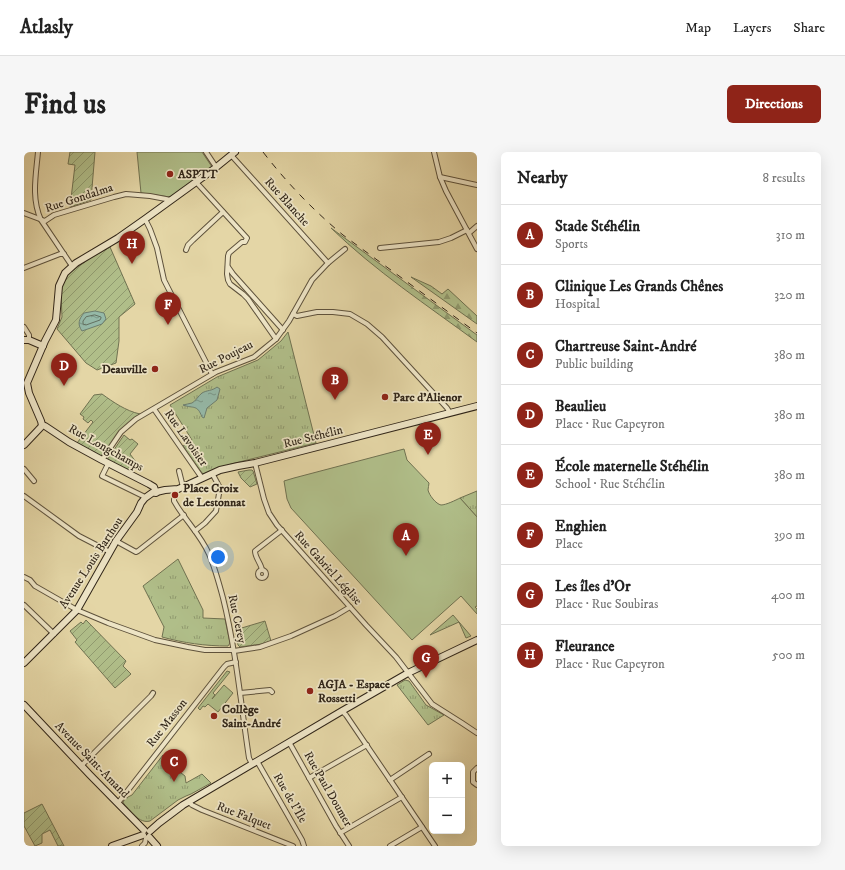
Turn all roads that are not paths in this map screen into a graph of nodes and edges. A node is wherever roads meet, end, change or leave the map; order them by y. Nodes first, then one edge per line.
1 (38, 152) edge
2 (206, 152) edge
3 (434, 152) edge
4 (233, 154) edge
5 (216, 167) junction
6 (440, 177) junction
7 (196, 182) junction
8 (477, 185) edge
9 (171, 200) junction
10 (36, 205) junction
11 (223, 212) junction
12 (26, 214) edge
13 (144, 219) junction
14 (41, 220) junction
15 (477, 226) edge
16 (468, 232) junction
17 (380, 248) dead end
18 (345, 249) dead end
19 (477, 249) edge
20 (186, 250) dead end
21 (64, 254) junction
22 (328, 263) junction
23 (228, 264) junction
24 (72, 266) junction
25 (24, 268) edge
26 (252, 295) junction
27 (248, 299) junction
28 (293, 314) junction
29 (24, 327) edge
30 (283, 330) junction
31 (276, 339) junction
32 (26, 340) edge
33 (43, 346) junction
34 (212, 374) junction
35 (26, 383) edge
36 (477, 406) edge
37 (154, 409) junction
38 (450, 413) junction
39 (42, 425) junction
40 (24, 445) edge
41 (102, 460) junction
42 (255, 463) junction
43 (108, 464) junction
44 (24, 470) edge
45 (178, 471) dead end
46 (212, 473) junction
47 (202, 478) junction
48 (34, 481) dead end
49 (183, 487) junction
50 (174, 489) junction
51 (156, 493) junction
52 (24, 496) edge
53 (145, 498) junction
54 (137, 512) junction
55 (184, 515) junction
56 (282, 530) junction
57 (195, 531) junction
58 (116, 542) junction
59 (110, 552) junction
60 (262, 570) dead end
61 (24, 577) edge
62 (24, 605) edge
63 (350, 606) junction
64 (77, 610) junction
65 (54, 634) junction
66 (477, 640) edge
67 (234, 651) junction
68 (236, 662) junction
69 (24, 663) edge
70 (408, 673) junction
71 (272, 692) dead end
72 (153, 693) dead end
73 (240, 693) junction
74 (24, 705) edge
75 (342, 711) junction
76 (477, 733) edge
77 (289, 742) junction
78 (367, 745) junction
79 (429, 754) dead end
80 (255, 762) junction
81 (81, 766) junction
82 (477, 768) edge
83 (309, 778) junction
84 (390, 780) junction
85 (477, 785) edge
86 (402, 797) junction
87 (188, 802) junction
88 (118, 804) junction
89 (422, 827) junction
90 (340, 833) junction
91 (146, 834) junction
92 (287, 845) edge
93 (112, 846) edge
94 (142, 846) edge
95 (158, 846) edge
96 (293, 846) edge
97 (304, 846) edge
98 (349, 846) edge
99 (390, 846) edge
100 (435, 846) edge

1 - 10 street
2 - 5 street
3 - 6 street
4 - 5 street
4 - 22 street, Rue Blanche
5 - 7 street
6 - 8 street
6 - 16 street
7 - 9 street
7 - 11 street
9 - 13 street
9 - 14 street, Rue Gondalma
10 - 12 street
10 - 14 street
11 - 20 street
11 - 23 street
12 - 14 street
13 - 24 street
13 - 34 street
14 - 21 street
15 - 16 street
16 - 17 street
16 - 19 street
18 - 22 street, Rue Poujeau
21 - 24 street
21 - 25 street
22 - 28 street, Rue Poujeau
23 - 26 street
23 - 27 street
24 - 33 street
26 - 27 street
26 - 30 street
27 - 31 street
28 - 30 street, Rue Poujeau
28 - 38 street
29 - 32 street
30 - 31 street, Rue Poujeau
31 - 34 street, Rue Poujeau
32 - 33 street
33 - 35 street
34 - 37 street, Rue Poujeau
35 - 39 street
36 - 38 street, Rue Stéhélin
37 - 41 street, Rue Poujeau
37 - 47 street, Rue Lavoisier
38 - 42 street, Rue Stéhélin
39 - 40 street
39 - 41 street, Rue Longchamps
41 - 43 street, Rue Longchamps
42 - 46 street, Rue Stéhélin
42 - 56 street, Rue Gabriel Léglise
43 - 51 street, Rue Longchamps
43 - 53 street
44 - 48 street
45 - 49 street
46 - 47 street, Rue Stéhélin
46 - 57 street
47 - 49 street, Rue Stéhélin
49 - 50 street, Rue Stéhélin
50 - 51 street, Rue Stéhélin
50 - 55 street, Rue Cerey
51 - 53 street
51 - 54 street
52 - 59 street
53 - 54 street, Avenue Louis Barthou
54 - 58 street, Avenue Louis Barthou
55 - 57 street, Rue Cerey
55 - 58 street
56 - 60 street
56 - 63 street, Rue Gabriel Léglise
57 - 67 street, Rue Cerey
58 - 59 street, Avenue Louis Barthou
59 - 64 street, Avenue Louis Barthou
61 - 64 street
62 - 65 street
63 - 67 street
63 - 70 street, Rue Gabriel Léglise
64 - 65 street, Avenue Louis Barthou
64 - 67 street
65 - 69 street, Avenue Louis Barthou
66 - 70 street
67 - 68 street, Rue Cerey
68 - 73 street, Rue Cerey
68 - 88 street, Rue Masson
70 - 75 street
70 - 76 street, Rue Gabriel Léglise
71 - 73 street
72 - 81 street
73 - 80 street, Rue Cerey
74 - 81 street, Avenue Saint-Amand
75 - 77 street
75 - 78 street
77 - 80 street
77 - 83 street, Rue Paul Doumer
78 - 83 street
78 - 84 street
79 - 84 street
80 - 87 street
80 - 97 street, Rue de l'Île
81 - 88 street, Avenue Saint-Amand
82 - 85 street
83 - 90 street, Rue Paul Doumer
84 - 86 street
86 - 89 street
86 - 90 street
87 - 91 street
87 - 92 street, Rue Falquet
88 - 91 street, Avenue Saint-Amand
89 - 99 street
89 - 100 street
90 - 98 street, Rue Paul Doumer
91 - 93 street
91 - 94 street
91 - 95 street, Avenue Saint-Amand
92 - 96 street, Rue Falquet

